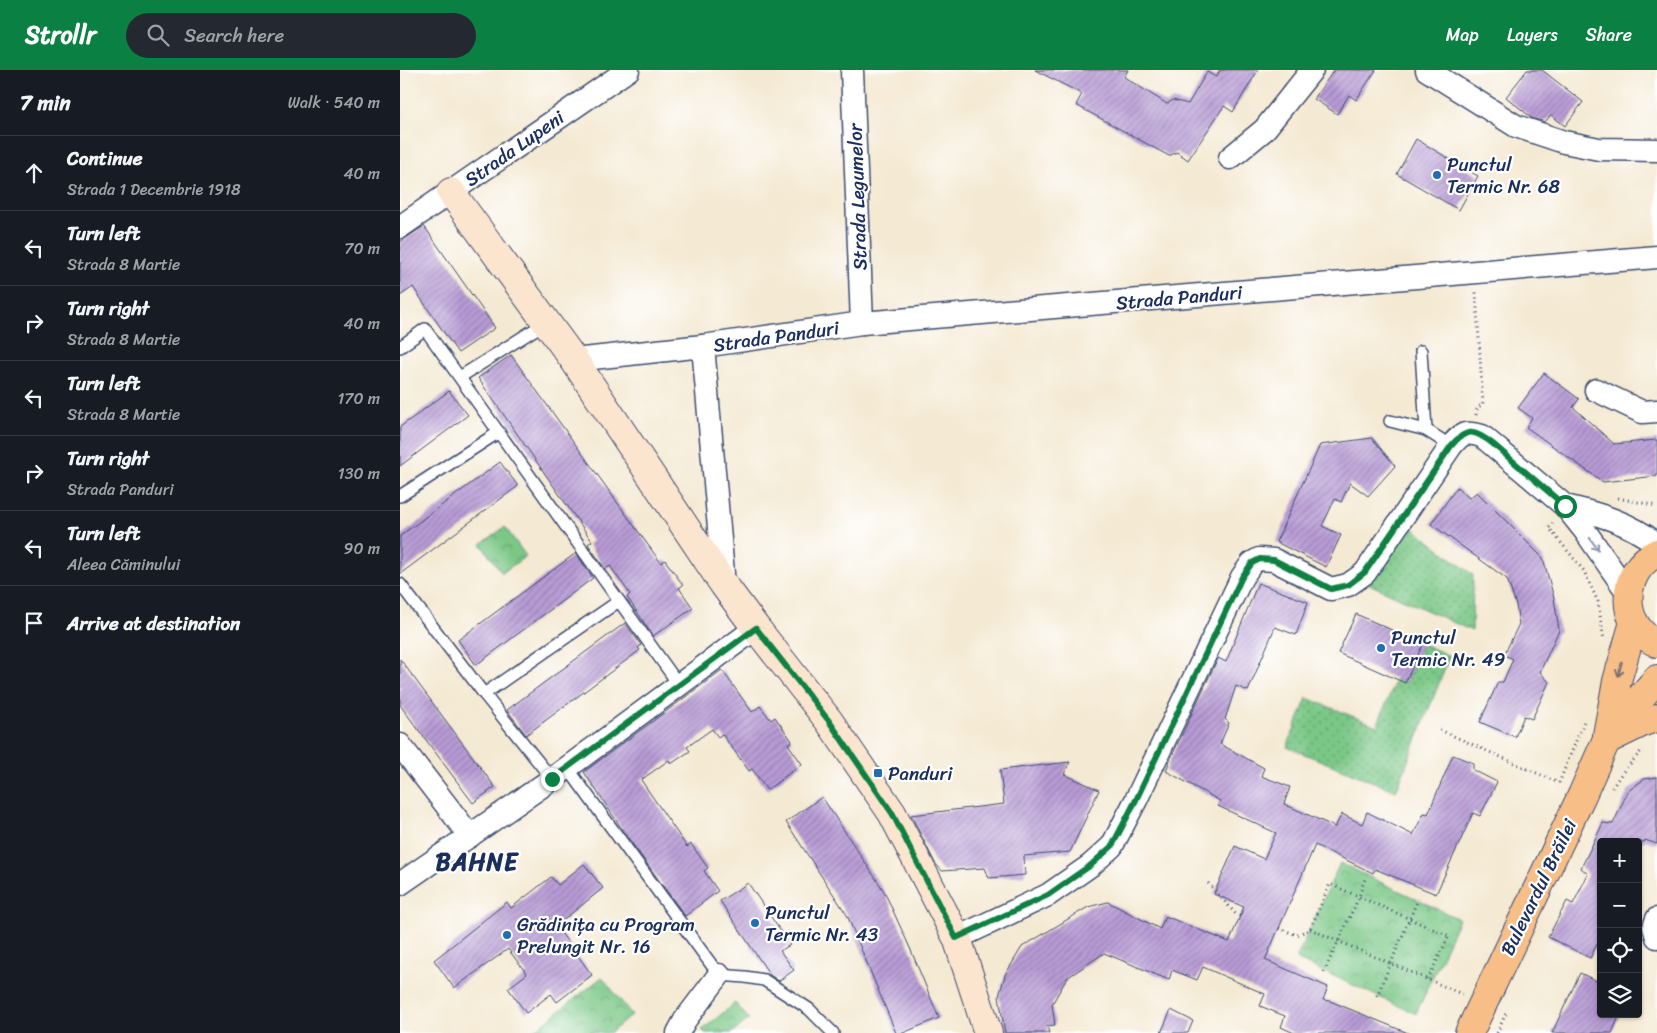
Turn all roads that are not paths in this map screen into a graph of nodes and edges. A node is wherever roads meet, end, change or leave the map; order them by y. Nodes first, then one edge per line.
1 (628, 70) edge
2 (852, 70) edge
3 (1312, 70) edge
4 (1427, 70) edge
5 (1657, 150) edge
6 (1230, 158) dead end
7 (451, 192) junction
8 (400, 227) edge
9 (1657, 257) edge
10 (545, 323) junction
11 (862, 323) junction
12 (703, 346) junction
13 (400, 347) edge
14 (1421, 352) dead end
15 (574, 360) junction
16 (460, 377) junction
17 (1596, 390) dead end
18 (1657, 411) edge
19 (1390, 421) dead end
20 (1426, 430) junction
21 (499, 432) junction
22 (1451, 446) junction
23 (400, 496) edge
24 (1565, 506) junction
25 (1657, 544) edge
26 (1657, 554) edge
27 (400, 584) edge
28 (724, 585) junction
29 (1628, 593) junction
30 (404, 598) edge
31 (619, 601) junction
32 (1634, 622) junction
33 (756, 628) junction
34 (1657, 643) edge
35 (1657, 679) edge
36 (678, 685) junction
37 (484, 694) junction
38 (1657, 718) edge
39 (1606, 741) junction
40 (400, 745) edge
41 (560, 773) junction
42 (470, 836) junction
43 (400, 884) edge
44 (1657, 919) edge
45 (1657, 937) edge
46 (956, 938) junction
47 (718, 975) junction
48 (678, 1033) edge
49 (833, 1033) edge
50 (988, 1033) edge
51 (1468, 1033) edge

1 - 7 street, Strada Lupeni
2 - 11 street, Strada Legumelor
3 - 6 street
4 - 5 street
7 - 8 street, Strada Lupeni
7 - 10 street
9 - 11 street, Strada Panduri
10 - 15 street
10 - 16 lane
11 - 12 street, Strada Panduri
12 - 15 street, Strada Panduri
12 - 28 street, Strada Panduri
13 - 16 lane
14 - 20 lane
15 - 28 street
16 - 21 lane
17 - 18 street
19 - 20 lane
20 - 22 lane
21 - 23 lane
21 - 31 lane
22 - 24 street
22 - 46 street
24 - 25 street
24 -> 29 street
26 - 29 main road
27 - 30 lane
28 - 33 street
29 - 32 main road
30 - 37 lane
31 - 36 lane
31 - 37 lane
32 - 34 main road
32 -> 39 main road, Bulevardul Brăilei
33 - 36 street
33 - 46 street
35 - 39 main road, Bulevardul Brăilei
36 - 41 street
37 - 41 lane
38 - 39 main road
39 - 51 main road, Bulevardul Brăilei
40 - 42 street
41 - 42 street
41 - 47 lane
42 - 43 street
44 - 45 street
46 - 50 street
47 - 48 street
47 - 49 lane

